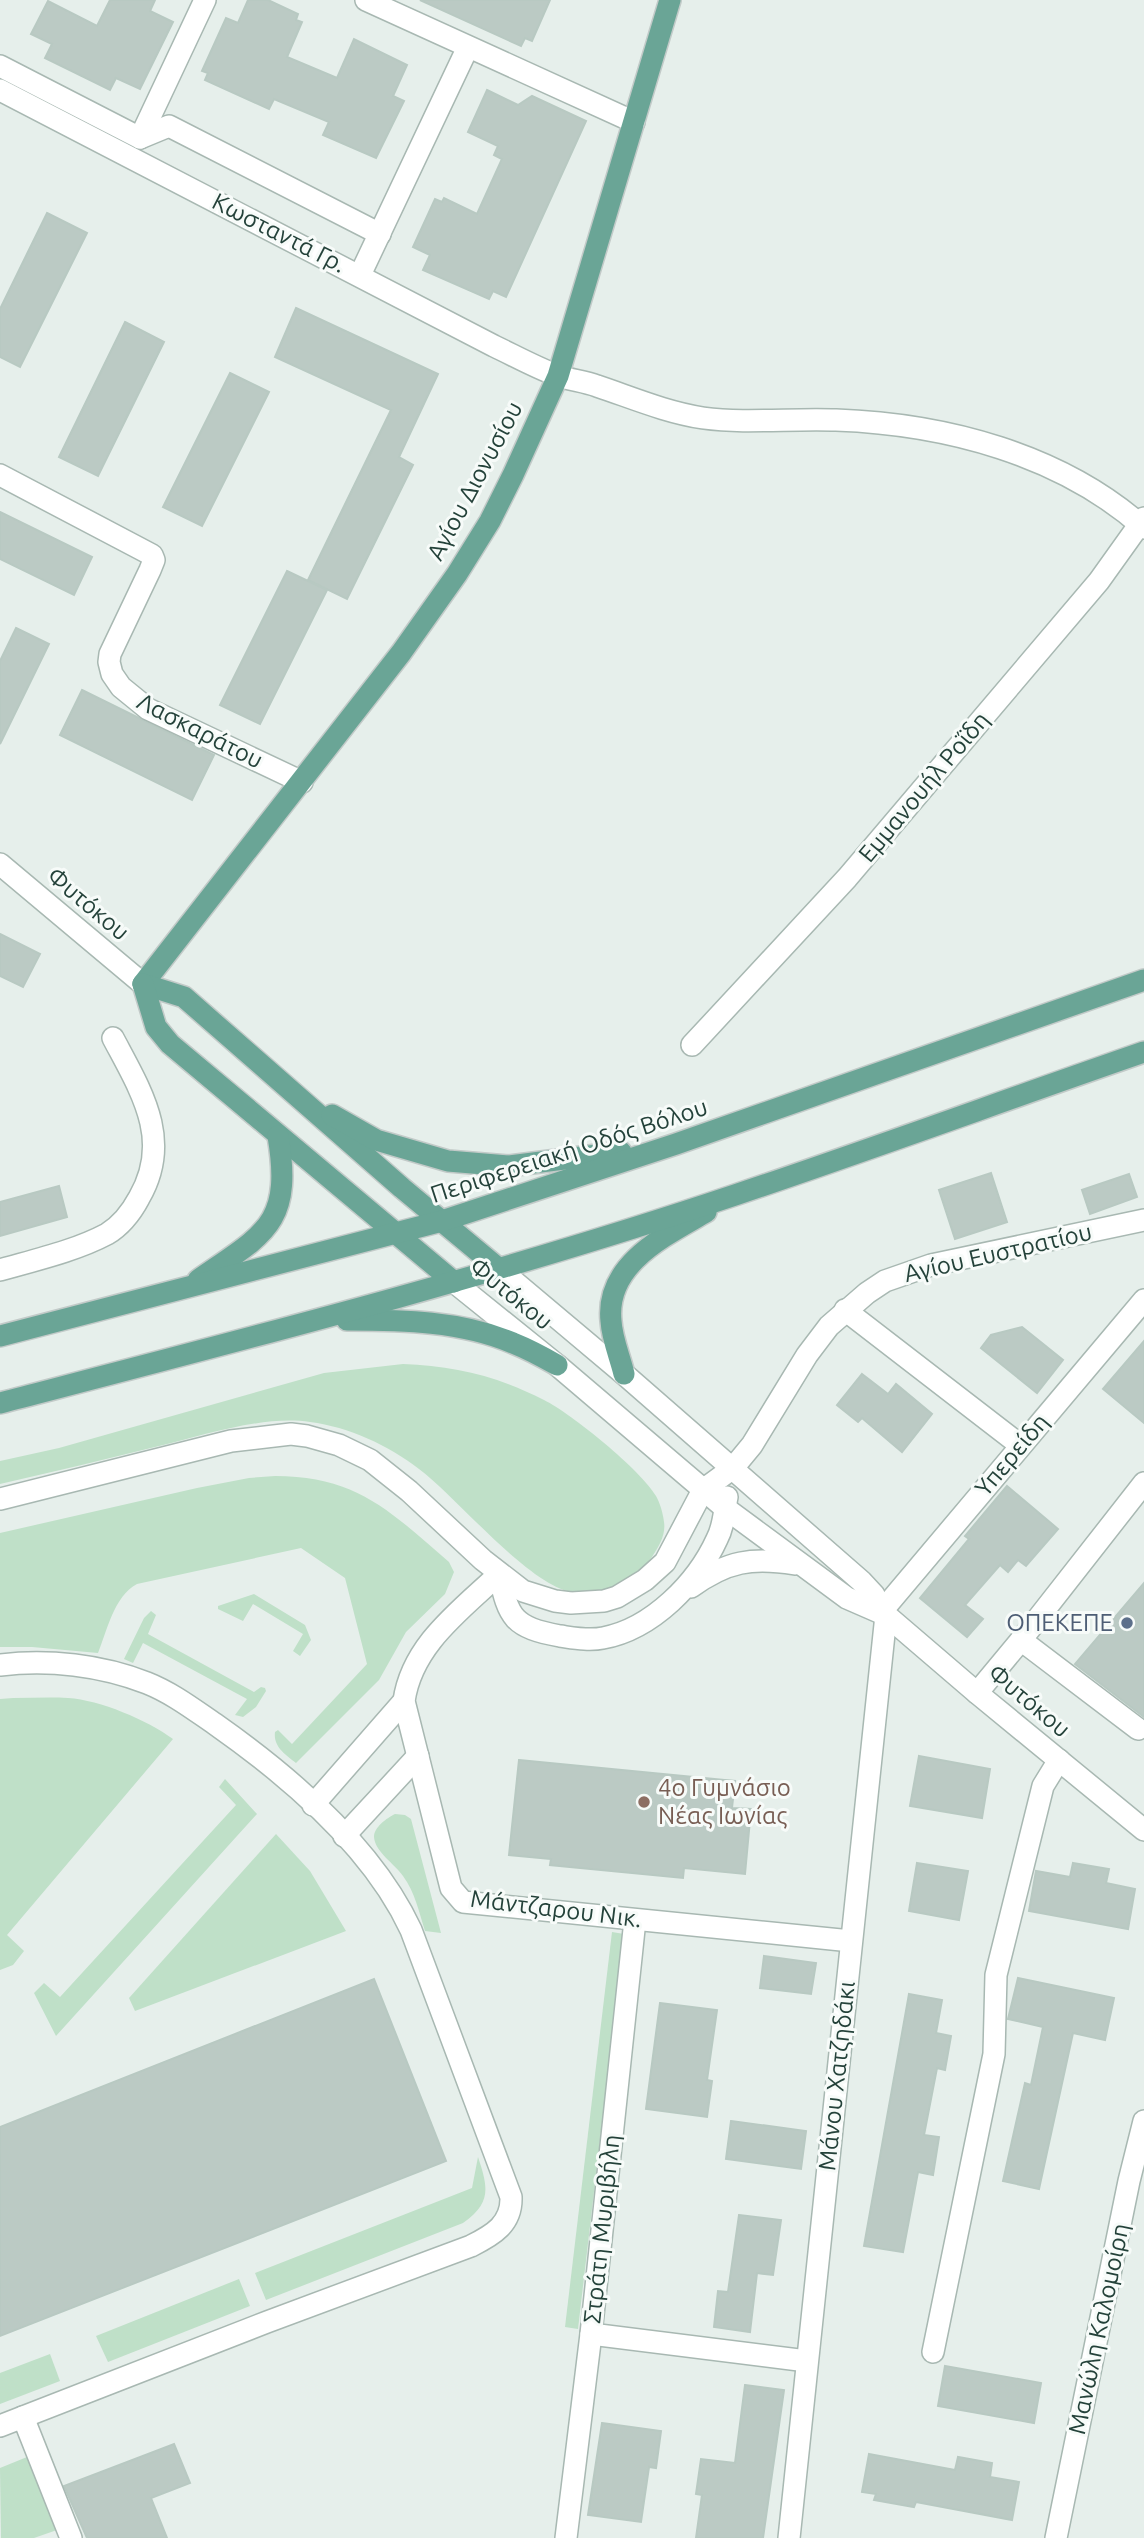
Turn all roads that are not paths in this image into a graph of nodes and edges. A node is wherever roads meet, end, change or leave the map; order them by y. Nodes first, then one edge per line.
1 (205, 0) edge
2 (366, 0) edge
3 (670, 0) edge
4 (406, 8) edge
5 (468, 47) junction
6 (0, 66) edge
7 (0, 90) edge
8 (634, 122) junction
9 (140, 138) junction
10 (380, 234) junction
11 (360, 275) junction
12 (558, 376) junction
13 (0, 475) edge
14 (1143, 524) edge
15 (302, 782) junction
16 (0, 864) edge
17 (1144, 980) edge
18 (143, 984) junction
19 (113, 1038) dead end
20 (692, 1045) dead end
21 (1144, 1052) edge
22 (269, 1072) junction
23 (278, 1136) junction
24 (676, 1144) junction
25 (733, 1196) junction
26 (1144, 1220) edge
27 (442, 1221) junction
28 (394, 1234) junction
29 (498, 1268) junction
30 (0, 1270) edge
31 (454, 1282) junction
32 (187, 1288) junction
33 (1144, 1300) edge
34 (845, 1310) junction
35 (320, 1320) junction
36 (0, 1336) edge
37 (557, 1365) junction
38 (624, 1374) junction
39 (0, 1403) edge
40 (1020, 1445) junction
41 (733, 1468) junction
42 (1144, 1483) edge
43 (703, 1490) junction
44 (0, 1499) edge
45 (725, 1508) junction
46 (800, 1564) junction
47 (499, 1574) junction
48 (672, 1601) junction
49 (884, 1613) junction
50 (1021, 1640) junction
51 (0, 1665) edge
52 (977, 1693) junction
53 (404, 1701) junction
54 (1138, 1729) dead end
55 (418, 1756) junction
56 (1059, 1760) junction
57 (313, 1805) junction
58 (1144, 1830) edge
59 (344, 1836) junction
60 (635, 1920) junction
61 (851, 1941) junction
62 (1144, 2121) edge
63 (591, 2334) junction
64 (933, 2352) dead end
65 (807, 2361) junction
66 (23, 2417) junction
67 (0, 2426) edge
68 (71, 2538) edge
69 (566, 2538) edge
70 (789, 2538) edge
71 (1056, 2538) edge

1 - 9 street
2 - 4 street
3 - 8 main road, Αγίου Διονυσίου
4 - 5 street
5 - 8 street
5 - 10 street
6 - 9 street
7 - 11 street, Κωσταντά Γρ.
8 - 12 main road, Αγίου Διονυσίου
9 - 10 street
10 - 11 street
11 - 12 street, Κωσταντά Γρ.
12 - 14 street, Κωσταντά Γρ.
12 - 15 main road, Αγίου Διονυσίου
13 - 15 street, Λασκαράτου
14 - 20 street, Εμμανουήλ Ροΐδη
15 - 18 main road, Αγίου Διονυσίου
16 - 18 street, Φυτόκου
17 - 24 main road, Περιφερειακή Οδός Βόλου
18 - 22 main road, Φυτόκου
18 - 23 main road, Φυτόκου
19 - 30 street
21 - 25 main road
22 - 24 main road
22 - 27 main road, Φυτόκου
23 - 28 main road, Φυτόκου
23 - 32 main road
24 - 27 main road, Περιφερειακή Οδός Βόλου
25 - 29 main road
25 - 38 main road
26 - 34 street, Αγίου Ευστρατίου
27 - 28 main road, Περιφερειακή Οδός Βόλου
27 - 29 main road, Φυτόκου
28 - 31 main road, Φυτόκου
28 - 32 main road, Περιφερειακή Οδός Βόλου
29 - 31 main road
29 - 38 street, Φυτόκου
31 - 35 main road
31 - 37 street, Φυτόκου
32 - 36 main road, Περιφερειακή Οδός Βόλου
33 - 40 street, Υπερείδη
34 - 40 street
34 - 41 street, Αγίου Ευστρατίου
35 - 37 main road
35 - 39 main road
37 - 43 street, Φυτόκου
38 - 41 street, Φυτόκου
40 - 49 street, Υπερείδη
41 - 43 street
41 - 45 street
41 - 49 street, Φυτόκου
42 - 50 street
43 - 45 street, Φυτόκου
43 - 47 street
44 - 47 street
45 - 46 street, Φυτόκου
45 - 48 street
46 - 48 street
46 - 49 street, Φυτόκου
47 - 48 street
47 - 53 street
49 - 52 street, Φυτόκου
49 - 61 street, Μάνου Χατζηδάκι
50 - 52 street
50 - 54 street
51 - 57 street
52 - 56 street, Φυτόκου
53 - 55 street, Μάντζαρου Νικ.
53 - 57 street
55 - 59 street
55 - 60 street, Μάντζαρου Νικ.
56 - 58 street, Φυτόκου
56 - 64 street
57 - 59 street
59 - 66 street
60 - 61 street, Μάντζαρου Νικ.
60 - 63 street, Στράτη Μυριβήλη
61 - 65 street, Μάνου Χατζηδάκι
62 - 71 street, Μανώλη Καλομοίρη
63 - 65 street
63 - 69 street, Στράτη Μυριβήλη
65 - 70 street, Μάνου Χατζηδάκι
66 - 67 street
66 - 68 street

